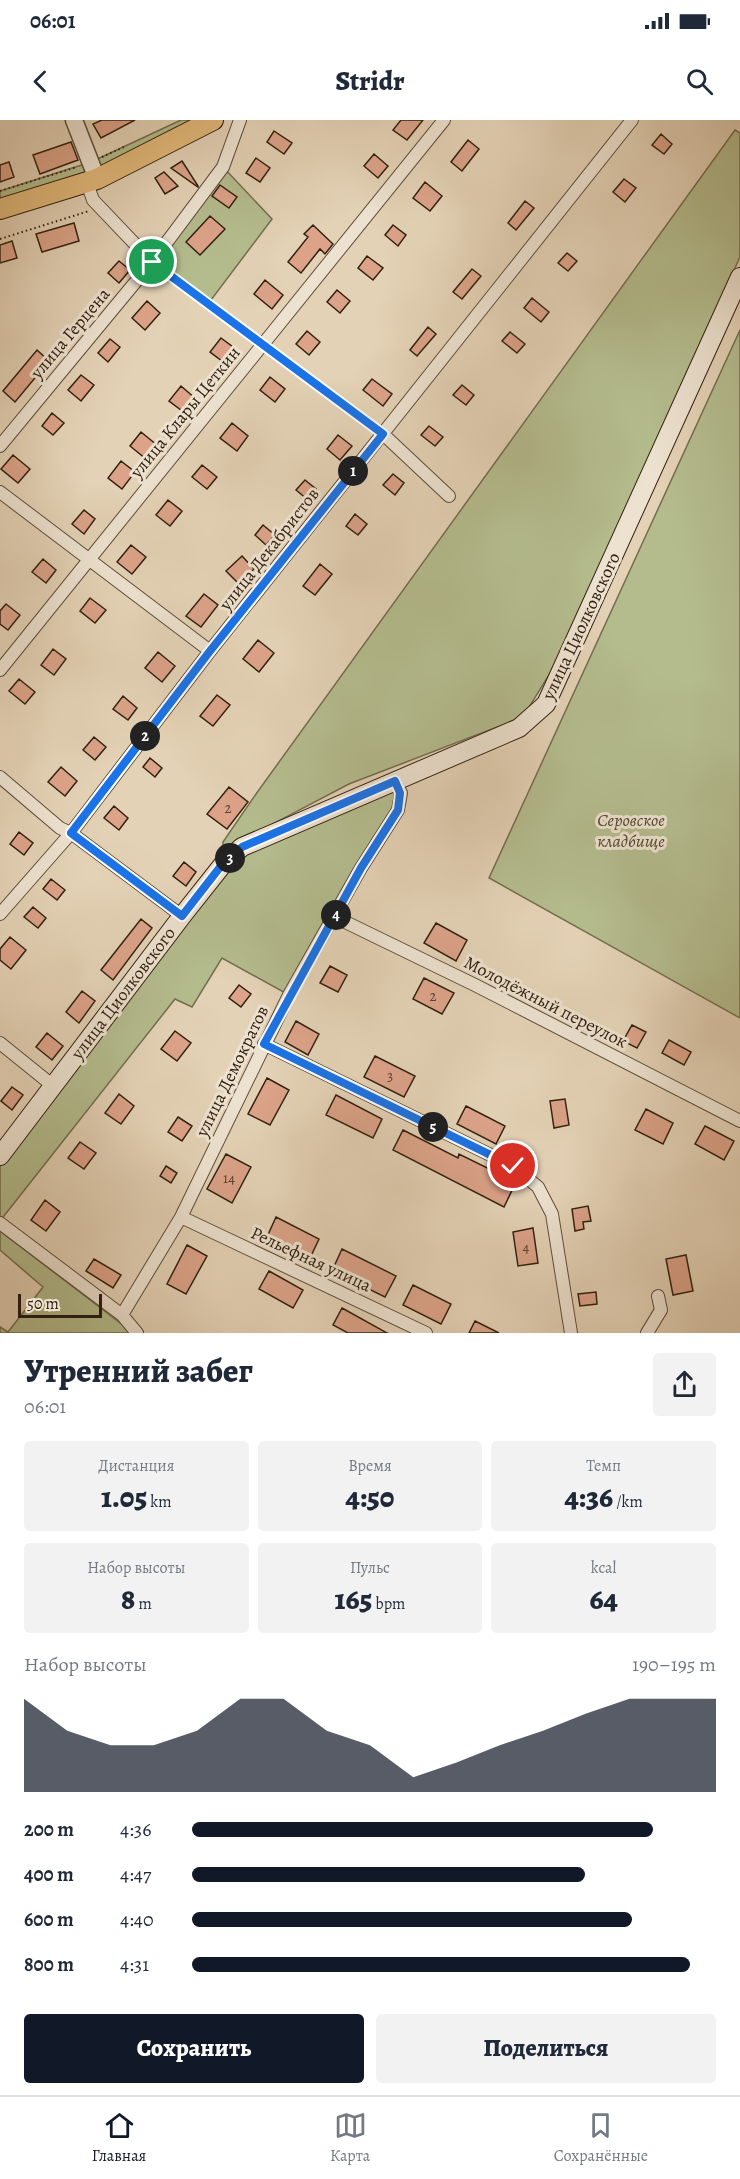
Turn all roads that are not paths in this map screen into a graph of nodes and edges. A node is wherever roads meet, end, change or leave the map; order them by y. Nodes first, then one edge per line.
1 (74, 120) edge
2 (213, 120) edge
3 (240, 120) edge
4 (444, 120) edge
5 (632, 120) edge
6 (92, 181) junction
7 (0, 209) edge
8 (153, 263) junction
9 (740, 277) edge
10 (383, 434) junction
11 (0, 446) edge
12 (0, 492) edge
13 (449, 496) dead end
14 (88, 560) junction
15 (210, 651) junction
16 (0, 670) edge
17 (0, 777) edge
18 (395, 781) junction
19 (71, 833) junction
20 (0, 914) edge
21 (182, 916) junction
22 (335, 917) junction
23 (0, 1043) edge
24 (264, 1044) junction
25 (52, 1085) junction
26 (740, 1121) edge
27 (0, 1156) edge
28 (182, 1217) junction
29 (0, 1223) edge
30 (658, 1296) dead end
31 (122, 1315) junction
32 (137, 1333) edge
33 (426, 1333) edge
34 (571, 1333) edge
35 (647, 1333) edge

1 - 6 street
2 - 6 main road
3 - 8 street, улица Герцена
4 - 14 street, улица Клары Цеткин
5 - 10 street, улица Декабристов
6 - 7 main road
6 - 8 street
8 - 11 street, улица Герцена
9 - 18 main road, улица Циолковского
10 - 13 street
10 - 15 street, улица Декабристов
12 - 14 street
14 - 15 street
14 - 16 street, улица Клары Цеткин
15 - 19 street, улица Декабристов
17 - 19 street
18 - 21 main road, улица Циолковского
18 - 22 street, улица Демократов
19 - 20 street, улица Декабристов
19 - 21 street
21 - 25 main road, улица Циолковского
22 - 24 street, улица Демократов
22 - 26 street, Молодёжный переулок
23 - 25 street
24 - 28 street, улица Демократов
24 - 34 street
25 - 27 main road, улица Циолковского
28 - 31 street, улица Демократов
28 - 33 street, Рельефная улица
29 - 31 street
30 - 35 street
31 - 32 street

